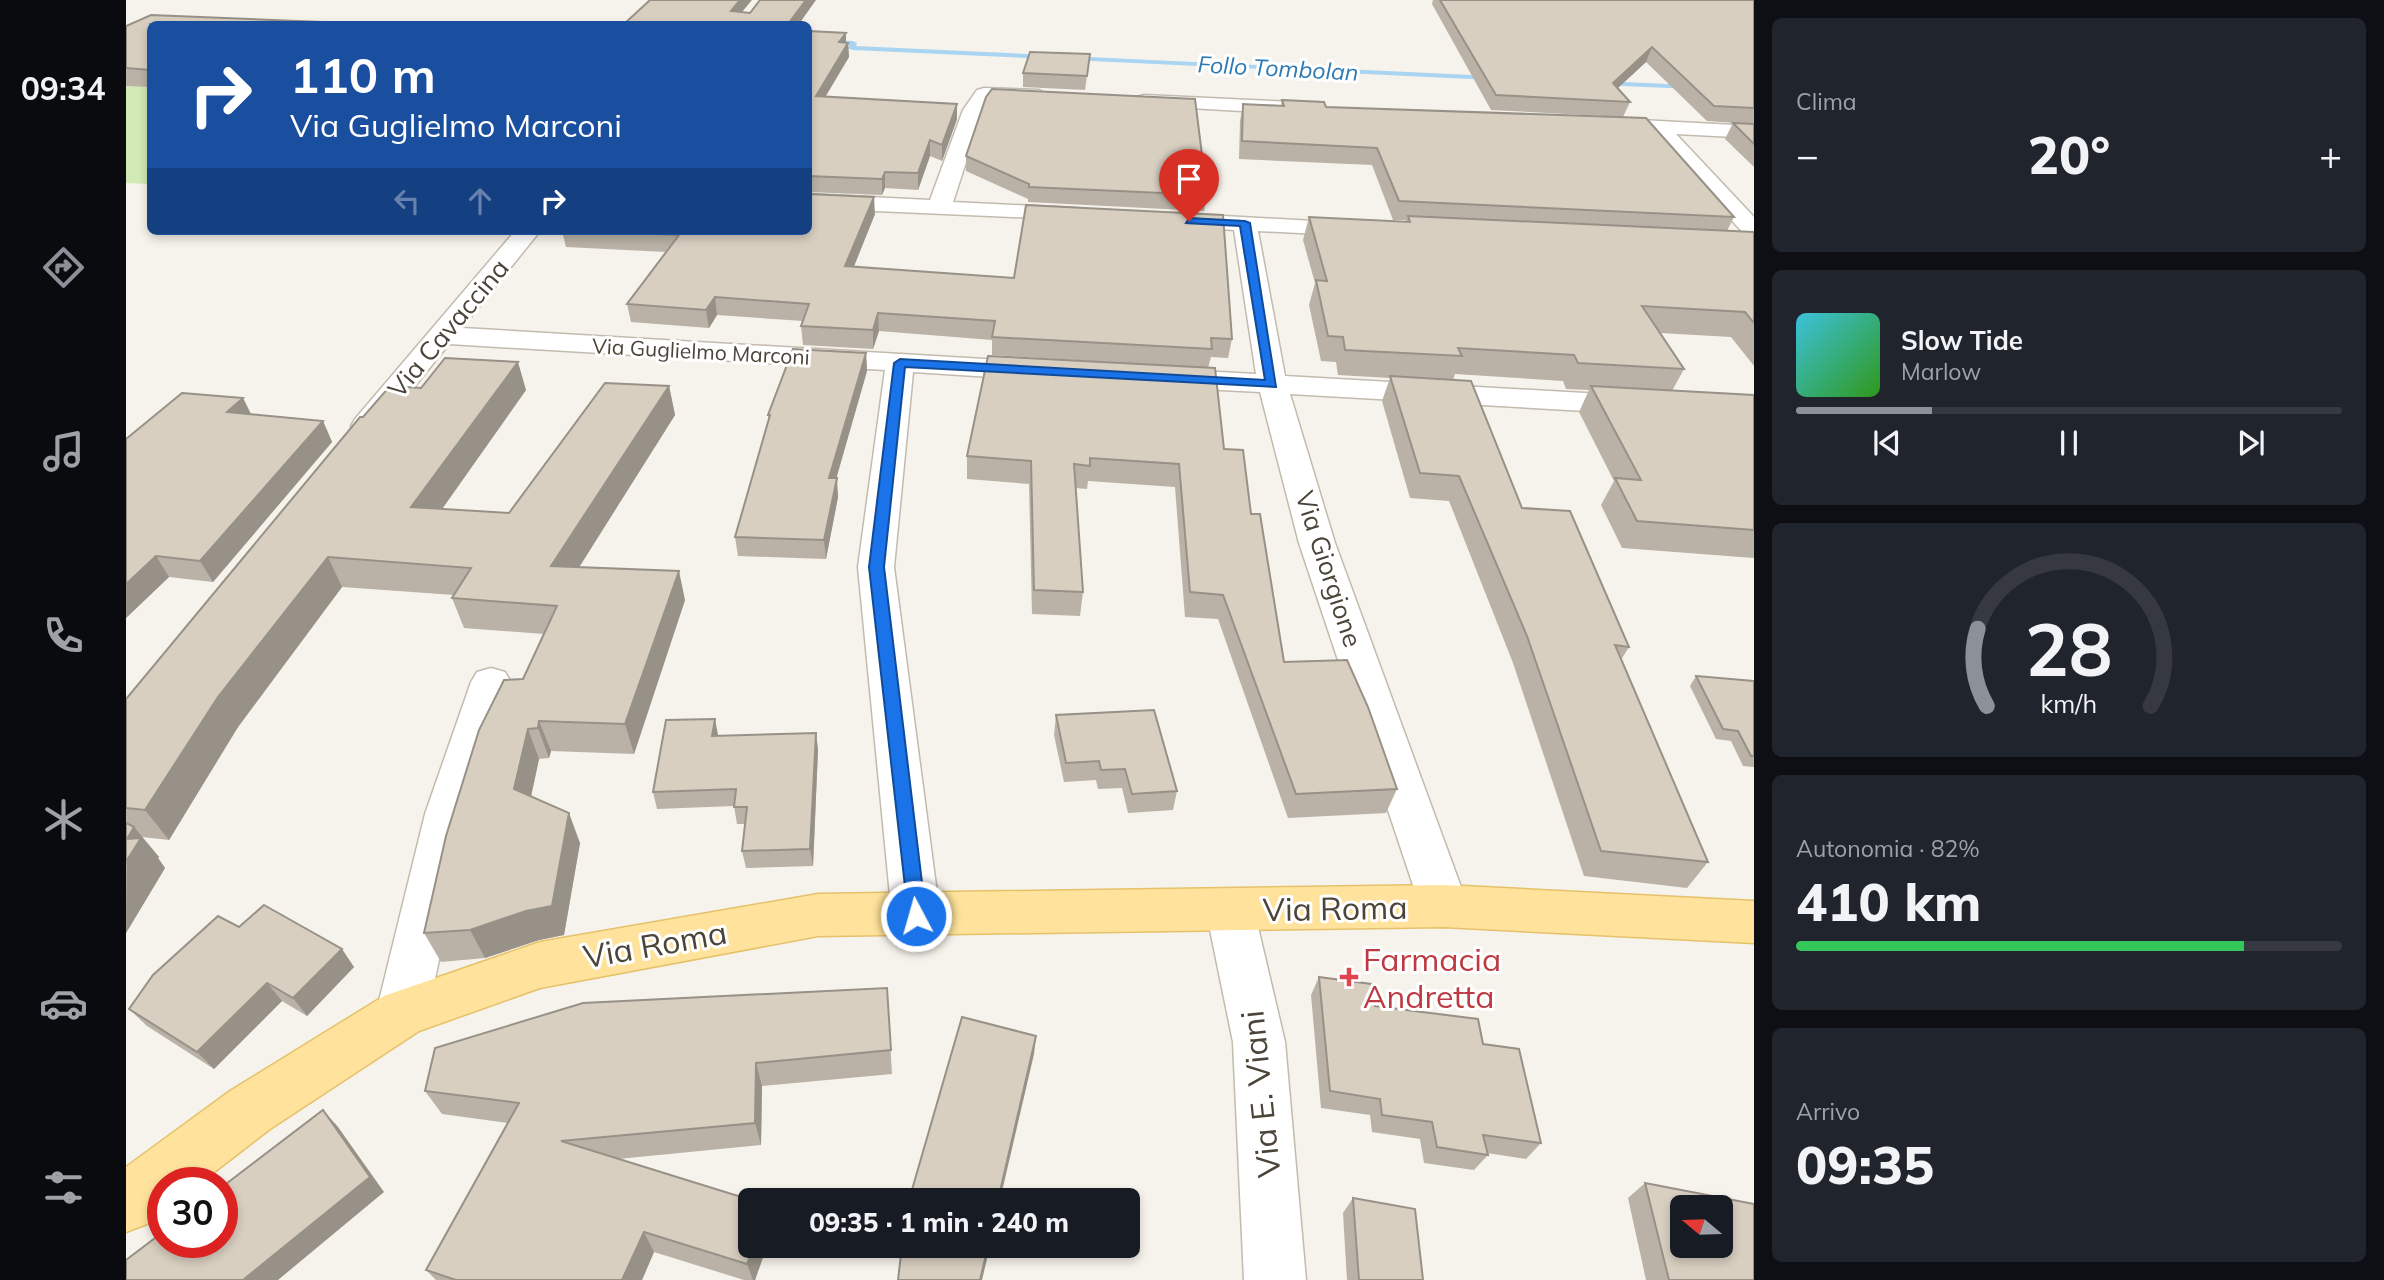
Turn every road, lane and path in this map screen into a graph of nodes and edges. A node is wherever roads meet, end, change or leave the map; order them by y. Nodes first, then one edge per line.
1 (1062, 97) edge
2 (1128, 100) edge
3 (1310, 109) edge
4 (1589, 124) edge
5 (1658, 127) junction
6 (1754, 132) edge
7 (812, 201) edge
8 (939, 208) junction
9 (1106, 216) edge
10 (1147, 219) edge
11 (1245, 223) junction
12 (1379, 230) edge
13 (525, 235) edge
14 (1750, 241) edge
15 (444, 335) junction
16 (900, 363) junction
17 (1065, 372) edge
18 (1134, 376) edge
19 (1272, 384) junction
20 (1658, 406) edge
21 (343, 453) edge
22 (491, 682) dead end
23 (1444, 906) junction
24 (1230, 910) junction
25 (916, 916) junction
26 (1754, 922) edge
27 (402, 1013) junction
28 (126, 1203) edge
29 (1275, 1280) edge

1 - 8 street
2 - 3 street
4 - 5 street
5 - 6 street
5 - 14 street
7 - 8 street
8 - 9 street
10 - 11 street
11 - 12 street
11 - 19 street, Via Giorgione
13 - 15 street, Via Cavaccina
15 - 16 street, Via Guglielmo Marconi
15 - 21 street, Via Cavaccina
16 - 17 street, Via Guglielmo Marconi
16 - 25 street
18 - 19 street
19 - 20 street
19 - 23 street, Via Giorgione
22 - 27 street
23 - 24 main road, Via Roma
23 - 26 main road, Via Roma
24 - 25 main road, Via Roma
24 - 29 street, Via E. Viani
25 - 27 main road, Via Roma
27 - 28 main road, Via Roma

